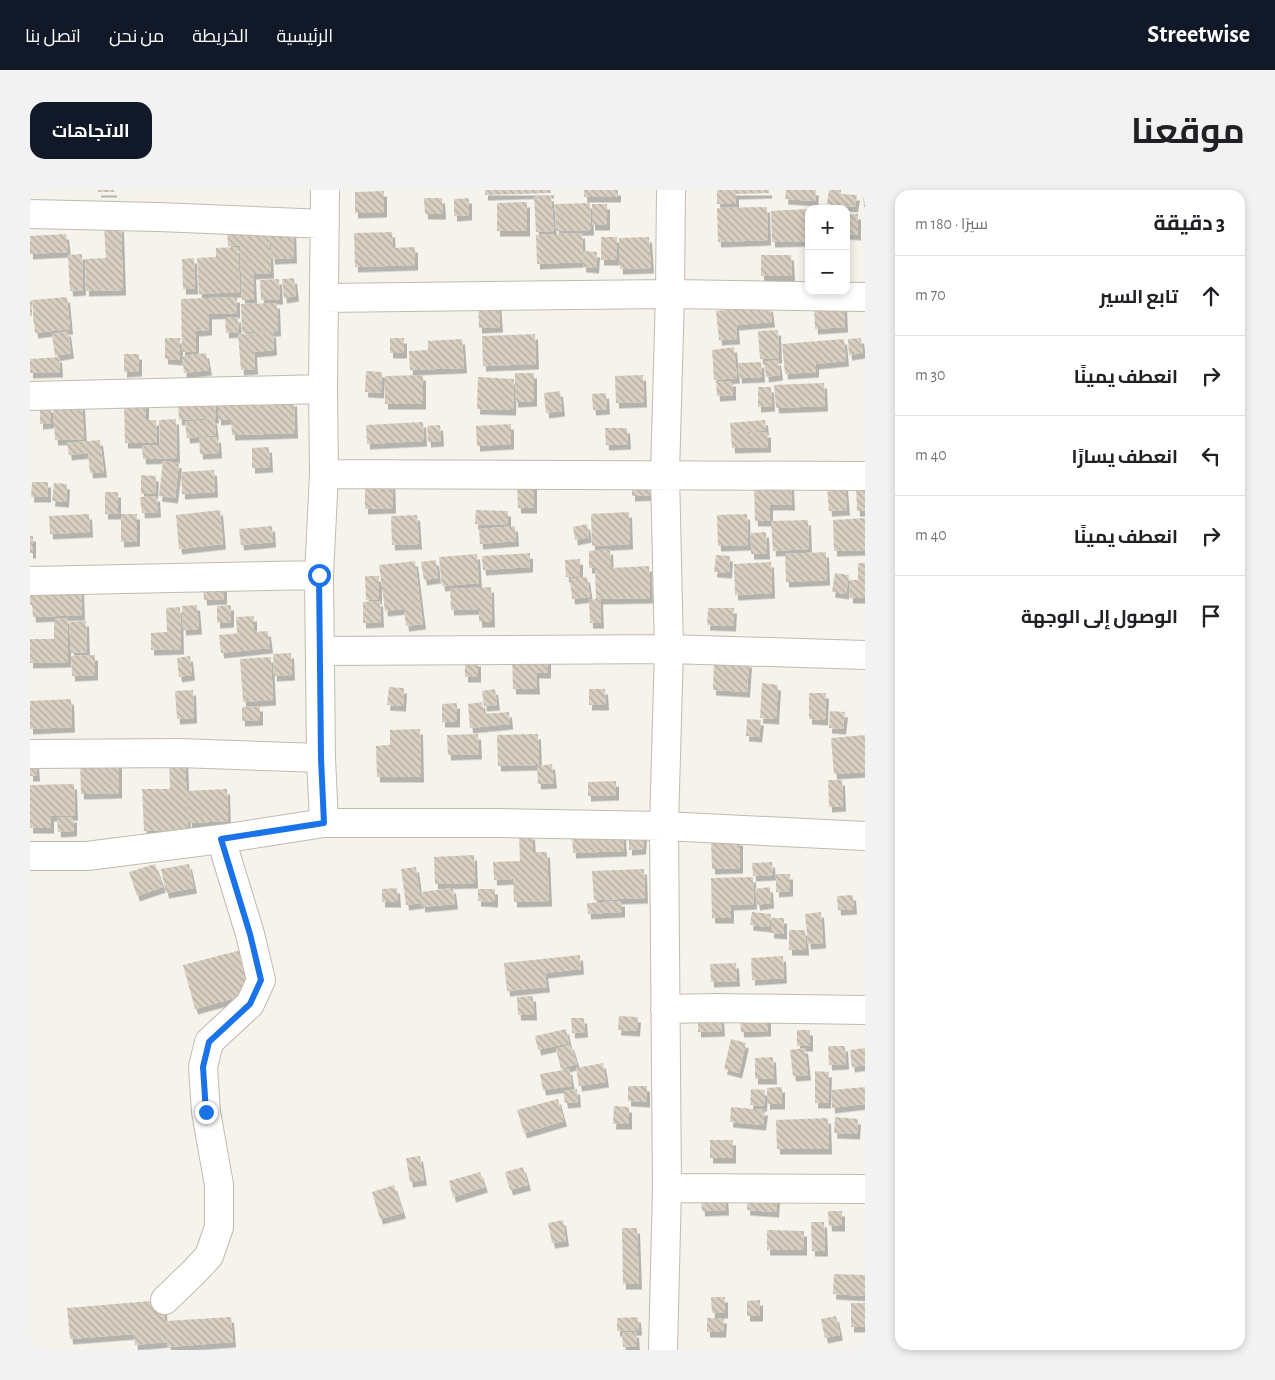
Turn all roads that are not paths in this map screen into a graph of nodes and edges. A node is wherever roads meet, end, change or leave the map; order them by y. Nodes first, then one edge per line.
1 (325, 190) edge
2 (671, 190) edge
3 (30, 214) edge
4 (325, 224) junction
5 (670, 294) junction
6 (865, 296) edge
7 (324, 298) junction
8 (323, 389) junction
9 (30, 396) edge
10 (324, 474) junction
11 (665, 474) junction
12 (865, 476) edge
13 (319, 575) junction
14 (30, 581) edge
15 (670, 650) junction
16 (320, 651) junction
17 (865, 655) edge
18 (30, 754) edge
19 (321, 758) junction
20 (324, 823) junction
21 (664, 826) junction
22 (865, 836) edge
23 (221, 839) junction
24 (30, 856) edge
25 (665, 1009) junction
26 (865, 1010) edge
27 (668, 1188) junction
28 (865, 1189) edge
29 (165, 1300) dead end
30 (663, 1350) edge

1 - 4 street
2 - 5 street
3 - 4 street
4 - 7 street
5 - 6 street
5 - 7 street
5 - 11 street
7 - 8 street
8 - 9 street
8 - 10 street
10 - 11 street
10 - 13 street
11 - 12 street
11 - 15 street
13 - 14 street
13 - 16 street
15 - 16 street
15 - 17 street
15 - 21 street
16 - 19 street
18 - 19 street
19 - 20 street
20 - 21 street
20 - 23 street
21 - 22 street
21 - 25 street
23 - 24 street
23 - 29 street
25 - 26 street
25 - 27 street
27 - 28 street
27 - 30 street

